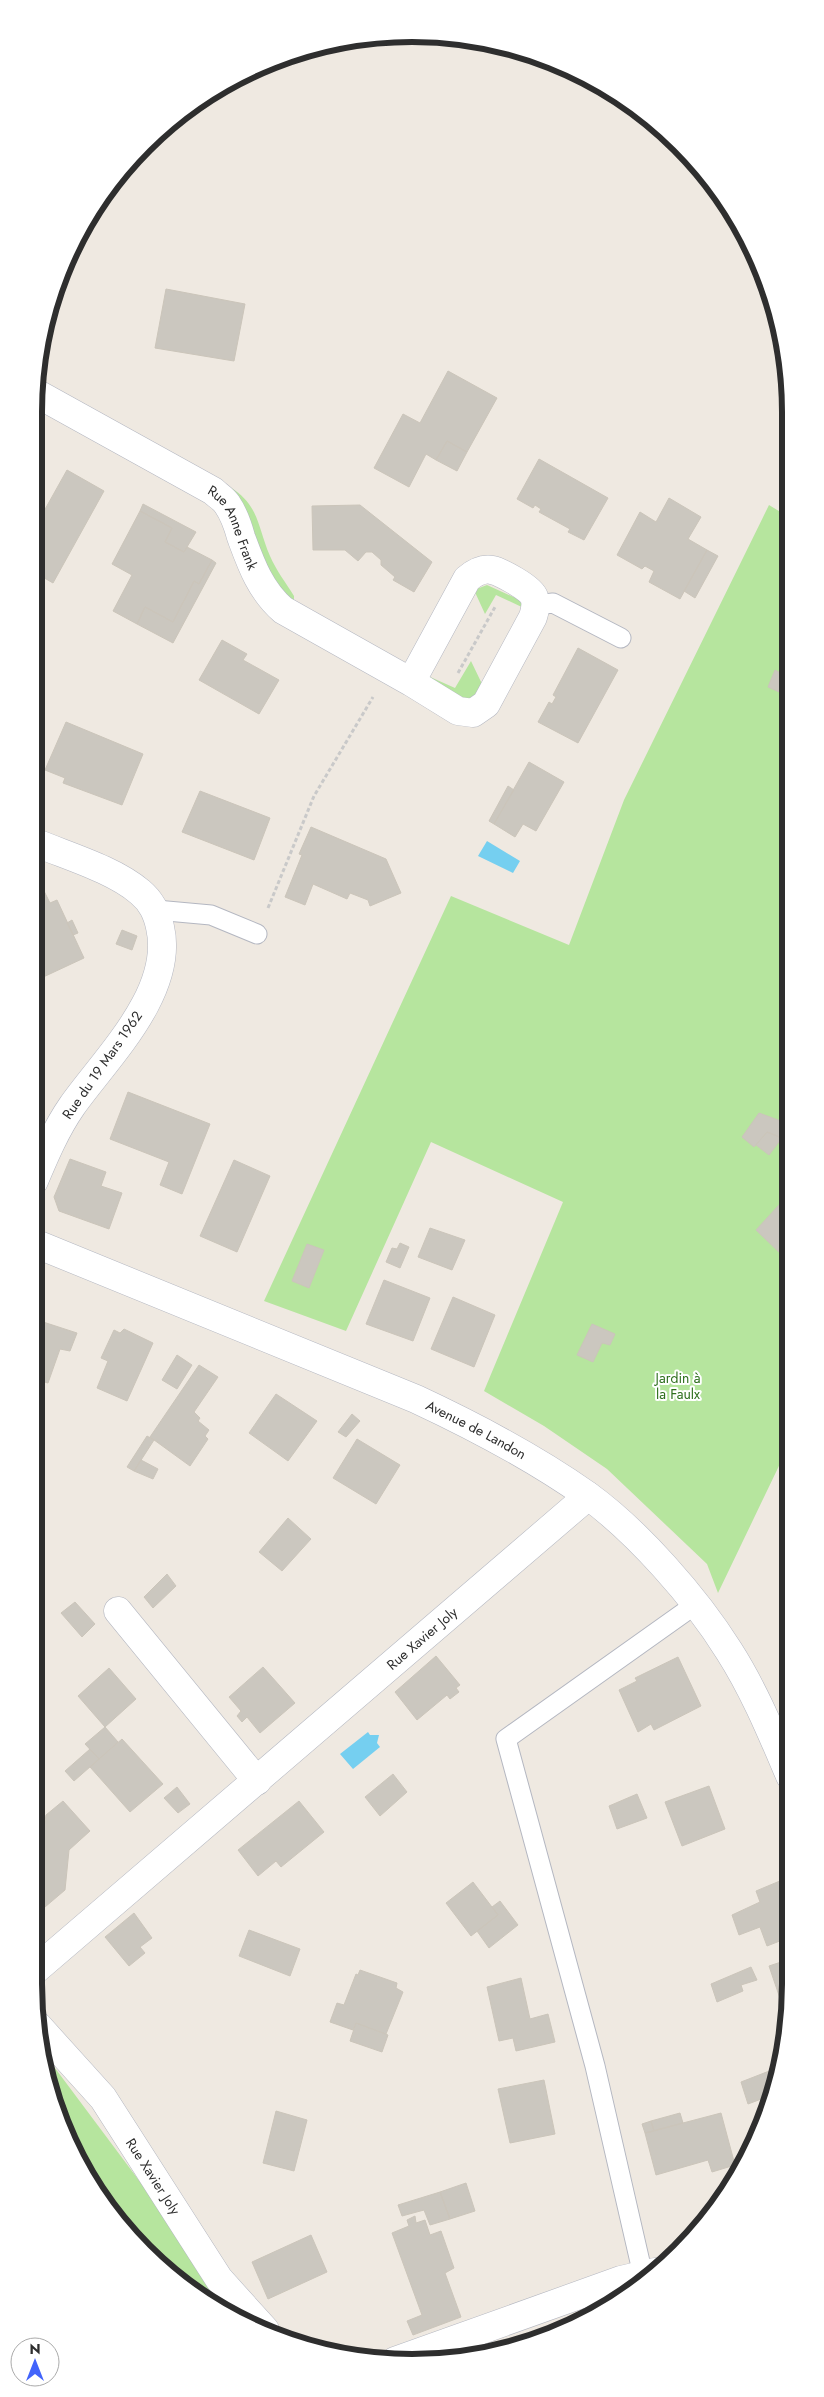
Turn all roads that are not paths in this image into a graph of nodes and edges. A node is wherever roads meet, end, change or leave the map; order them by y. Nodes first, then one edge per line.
1 (43, 397) edge
2 (534, 611) junction
3 (622, 638) dead end
4 (406, 672) junction
5 (42, 845) edge
6 (156, 910) junction
7 (257, 934) road end
8 (42, 1165) edge
9 (42, 1246) edge
10 (588, 1496) junction
11 (696, 1604) junction
12 (118, 1611) dead end
13 (782, 1758) edge
14 (257, 1781) junction
15 (42, 1964) edge
16 (46, 2035) edge
17 (648, 2269) edge
18 (639, 2276) edge
19 (253, 2318) edge
20 (415, 2354) edge

1 - 4 street, Rue Anne Frank
2 - 3 lane
2 - 4 street, Rue Anne Frank
2 - 4 street
5 - 6 street, Rue du 19 Mars 1962
6 - 7 lane
6 - 8 street, Rue du 19 Mars 1962
9 - 10 street, Avenue de Landon
10 - 11 street, Avenue de Landon
10 - 14 street, Rue Xavier Joly
11 - 13 street, Avenue de Landon
11 - 17 lane
12 - 14 street
14 - 15 street, Rue Xavier Joly
16 - 19 street, Rue Xavier Joly
18 - 20 street

